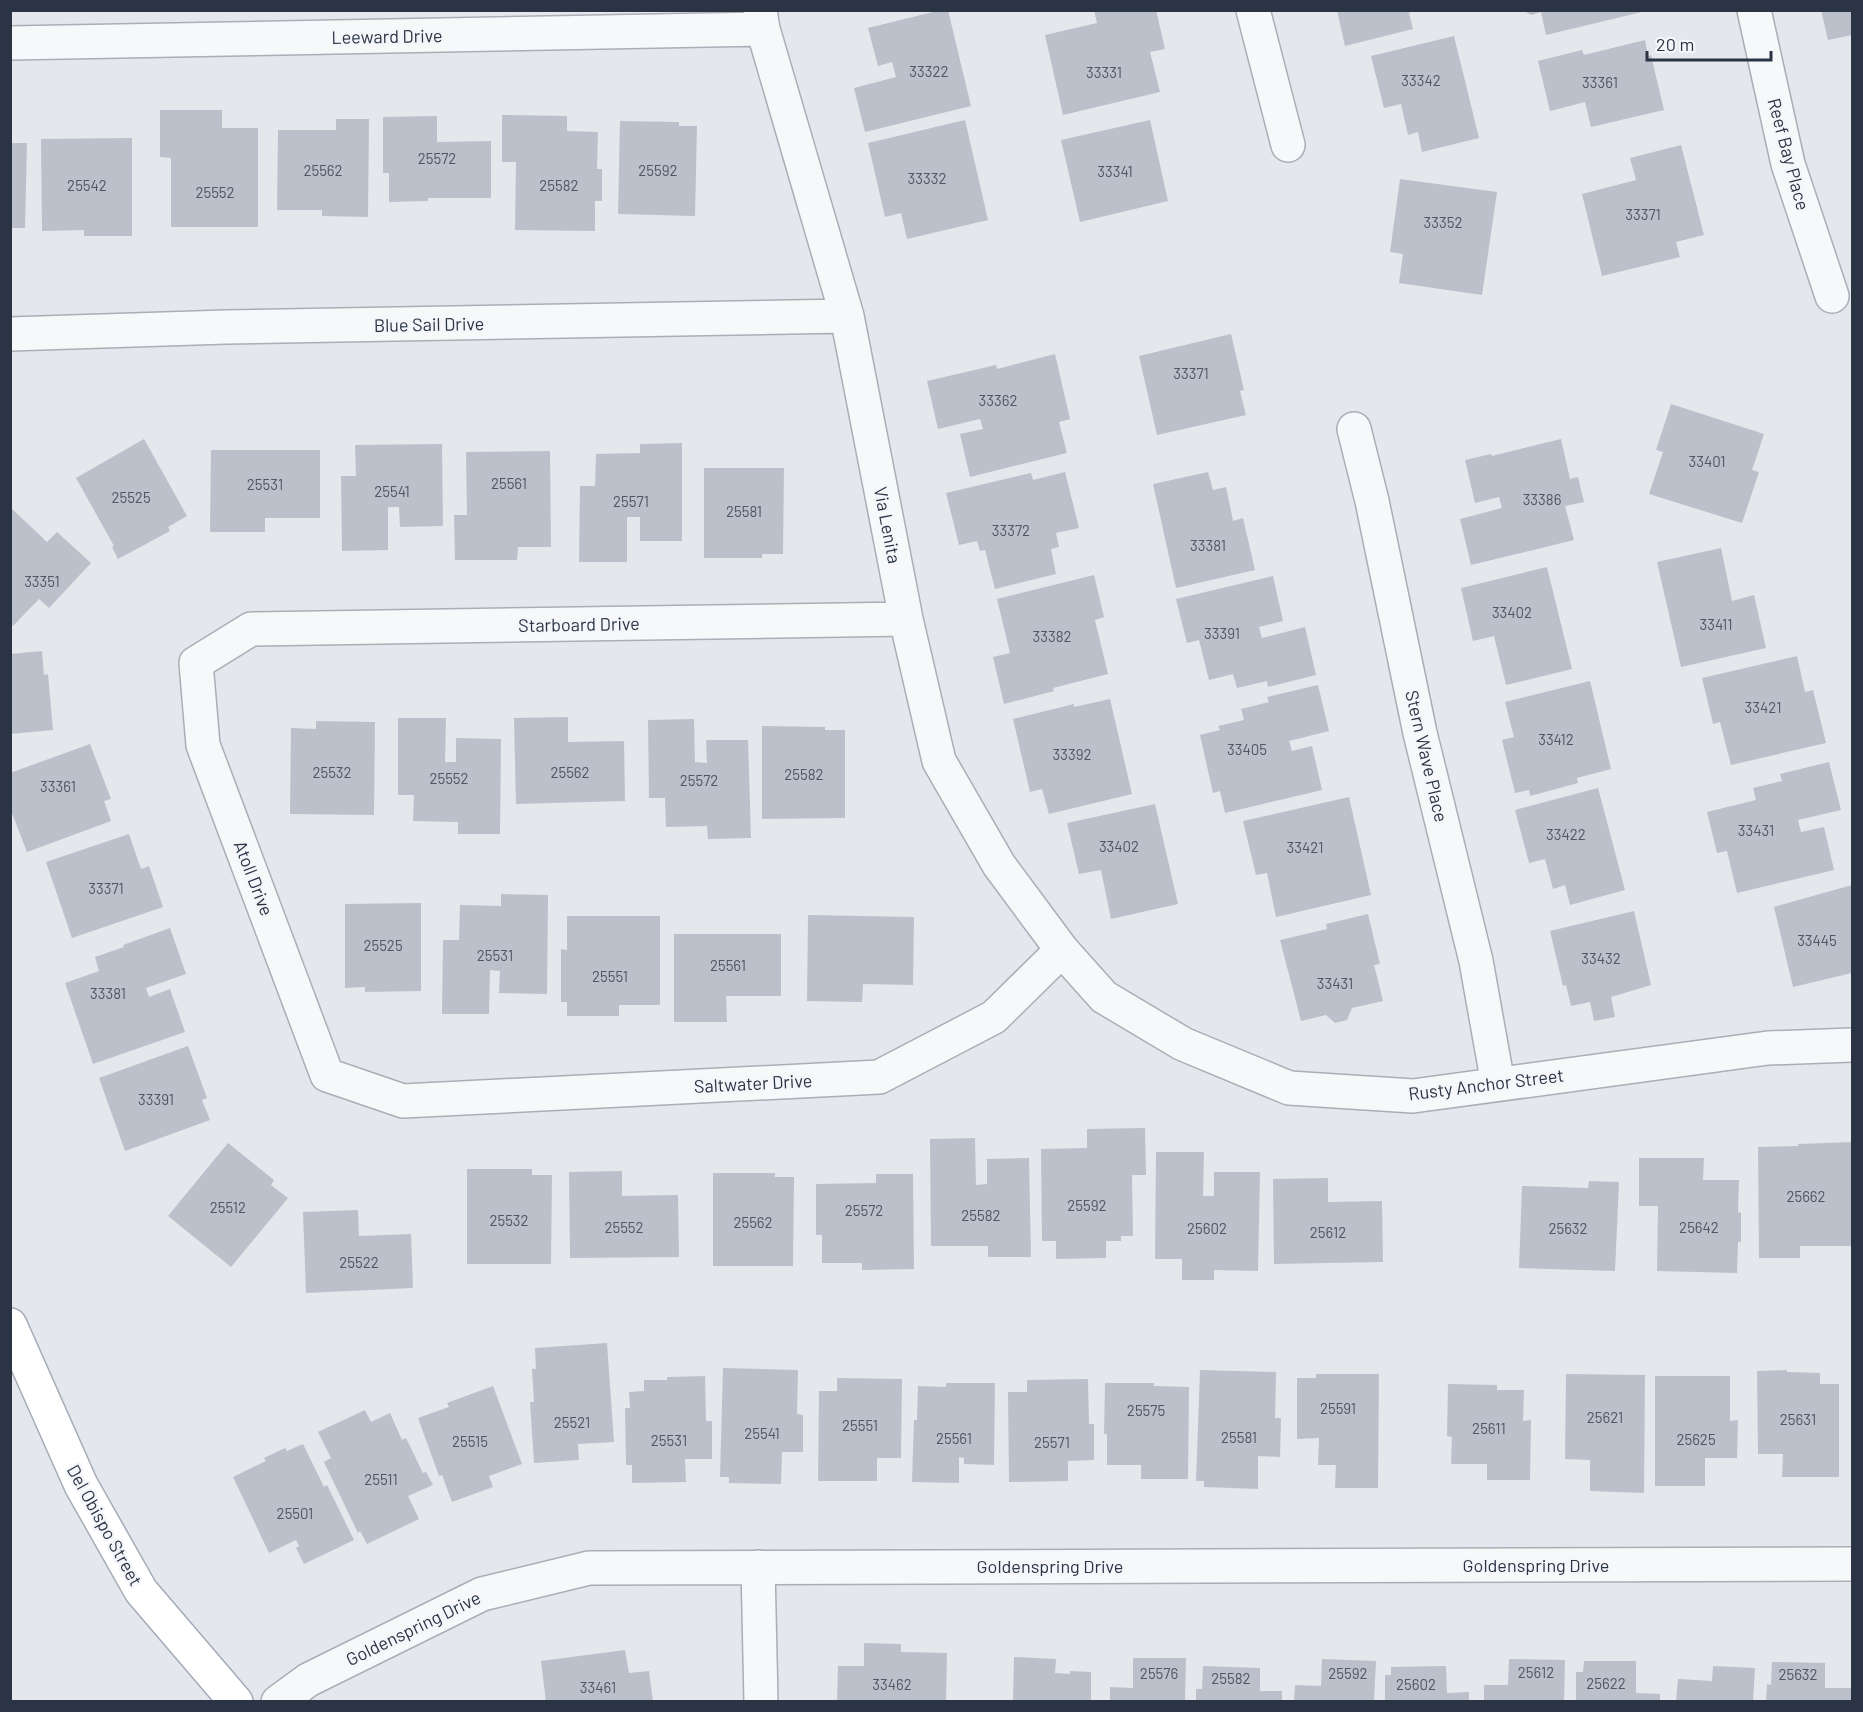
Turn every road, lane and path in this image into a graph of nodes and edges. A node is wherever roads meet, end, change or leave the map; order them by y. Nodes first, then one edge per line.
1 (1253, 10) edge
2 (1754, 10) edge
3 (762, 20) edge
4 (10, 43) edge
5 (1288, 145) dead end
6 (1832, 296) dead end
7 (848, 316) junction
8 (10, 334) edge
9 (1354, 429) dead end
10 (906, 619) junction
11 (251, 629) joint
12 (1062, 950) junction
13 (1104, 997) joint
14 (1852, 1045) edge
15 (1498, 1084) junction
16 (403, 1101) joint
17 (10, 1325) edge
18 (1852, 1564) edge
19 (759, 1566) junction
20 (237, 1701) edge
21 (278, 1701) edge
22 (761, 1701) edge

1 - 5 street
2 - 6 street, Reef Bay Place
3 - 4 street, Leeward Drive
3 - 7 street, Via Lenita
7 - 8 street, Blue Sail Drive
7 - 10 street, Via Lenita
9 - 15 street, Stern Wave Place
10 - 11 street, Starboard Drive
10 - 12 street, Via Lenita
11 - 16 street, Atoll Drive
12 - 13 street, Via Lenita
12 - 16 street, Saltwater Drive
13 - 15 street, Rusty Anchor Street
14 - 15 street, Rusty Anchor Street
17 - 20 main road, Del Obispo Street
18 - 19 street, Goldenspring Drive
19 - 21 street, Goldenspring Drive
19 - 22 street

